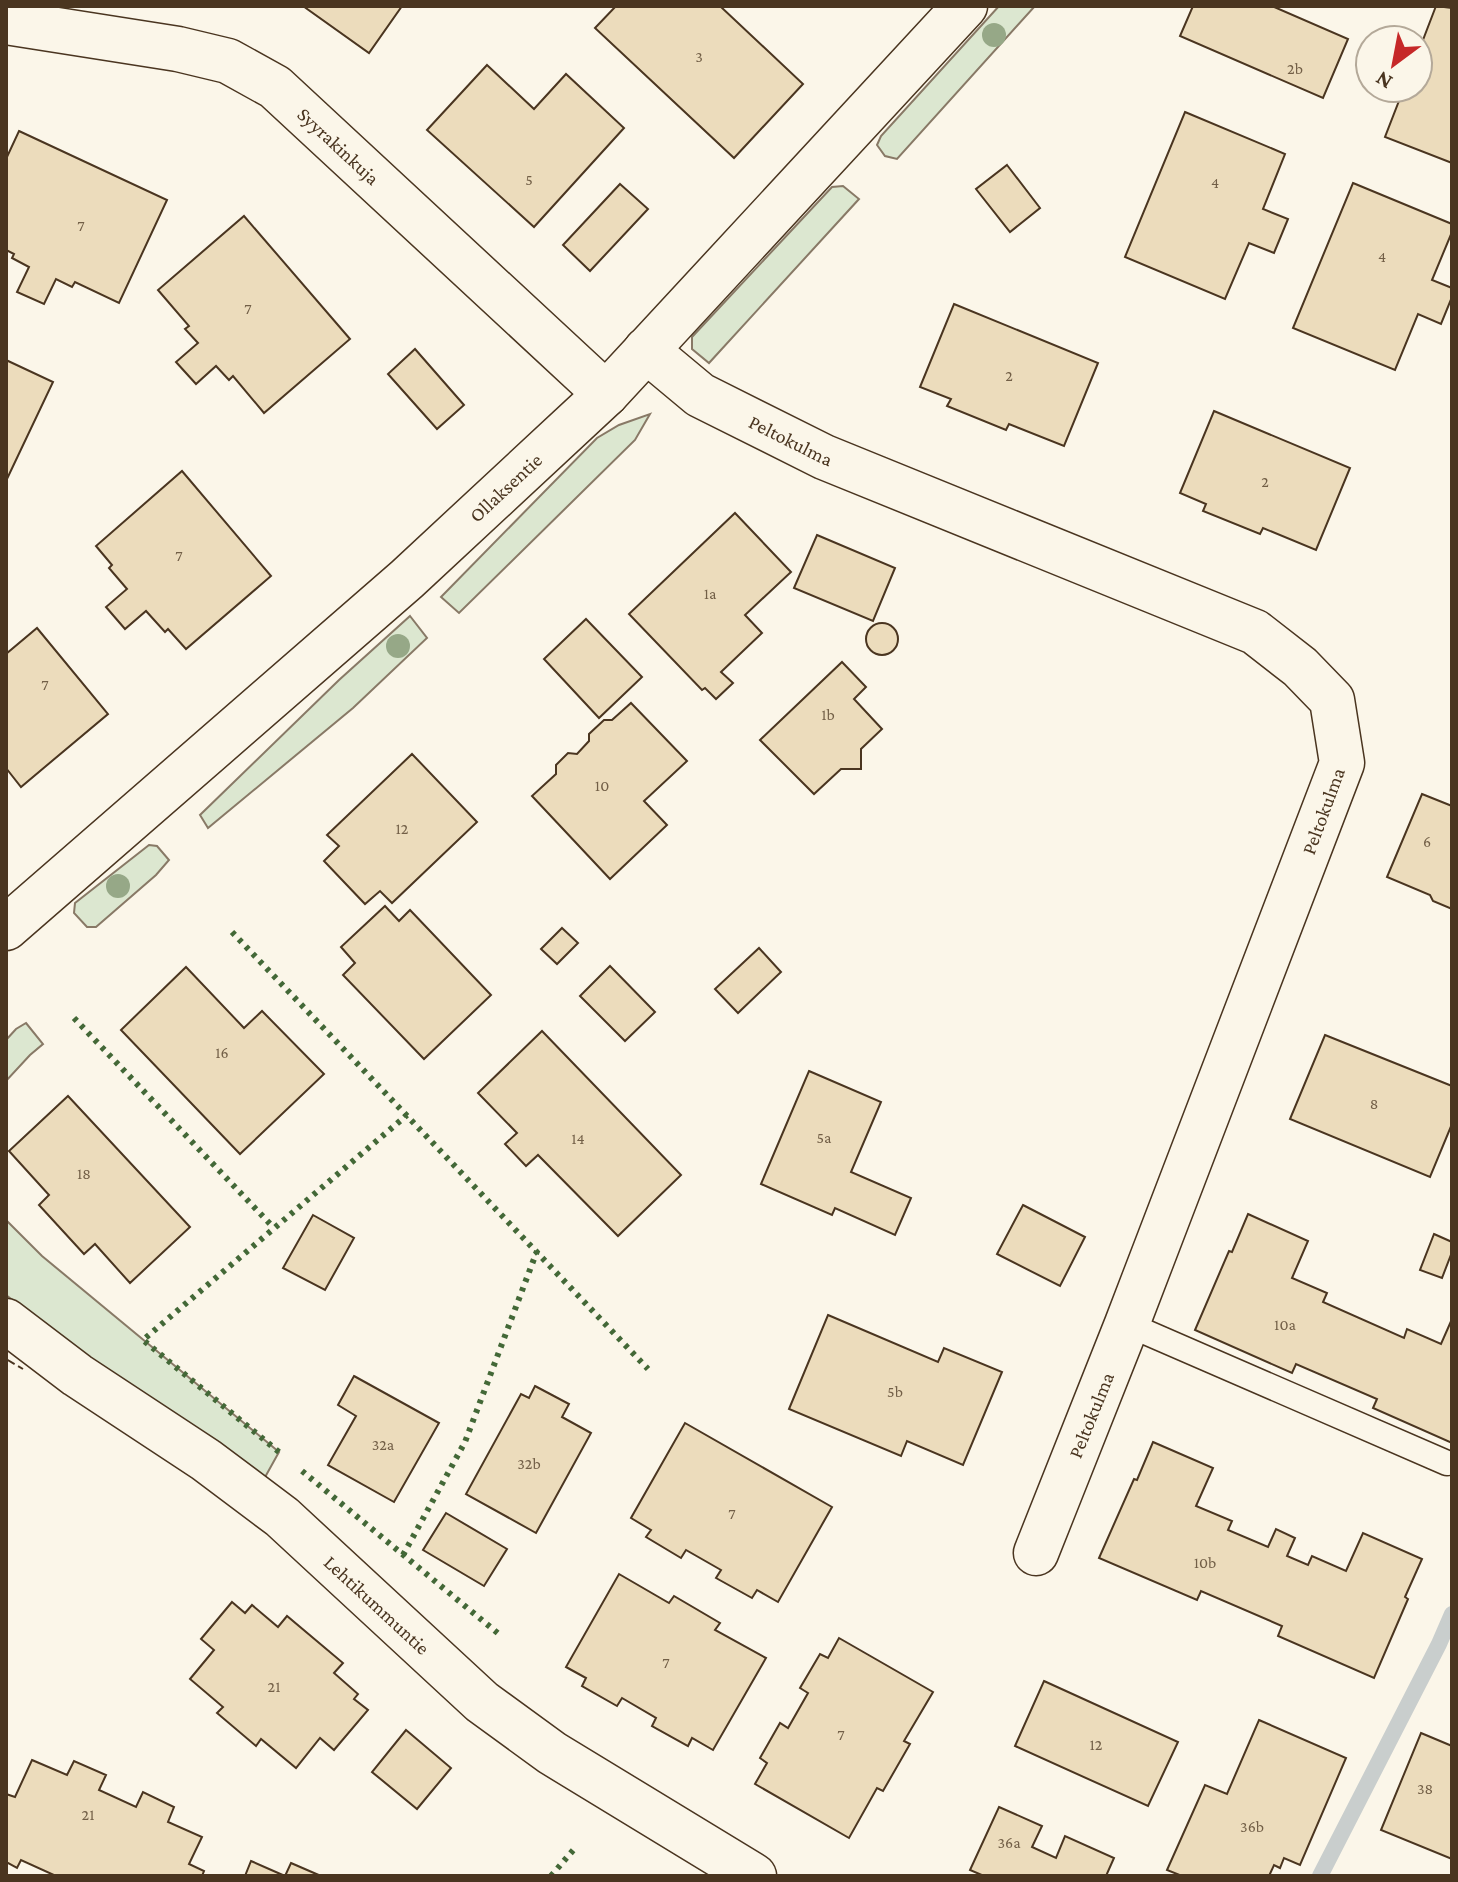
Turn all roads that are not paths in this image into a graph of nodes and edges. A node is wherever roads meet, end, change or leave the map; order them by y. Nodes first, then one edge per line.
1 (965, 6) edge
2 (6, 22) edge
3 (646, 350) junction
4 (606, 394) junction
5 (6, 928) edge
6 (6, 1321) edge
7 (1127, 1324) junction
8 (1447, 1463) dead end
9 (1036, 1553) dead end
10 (754, 1876) edge

1 - 3 street, Ollaksentie
2 - 4 street, Syyrakinkuja
3 - 4 street, Ollaksentie
3 - 7 street, Peltokulma
4 - 5 street, Ollaksentie
6 - 10 street, Lehtikummuntie
7 - 8 lane
7 - 9 street, Peltokulma

